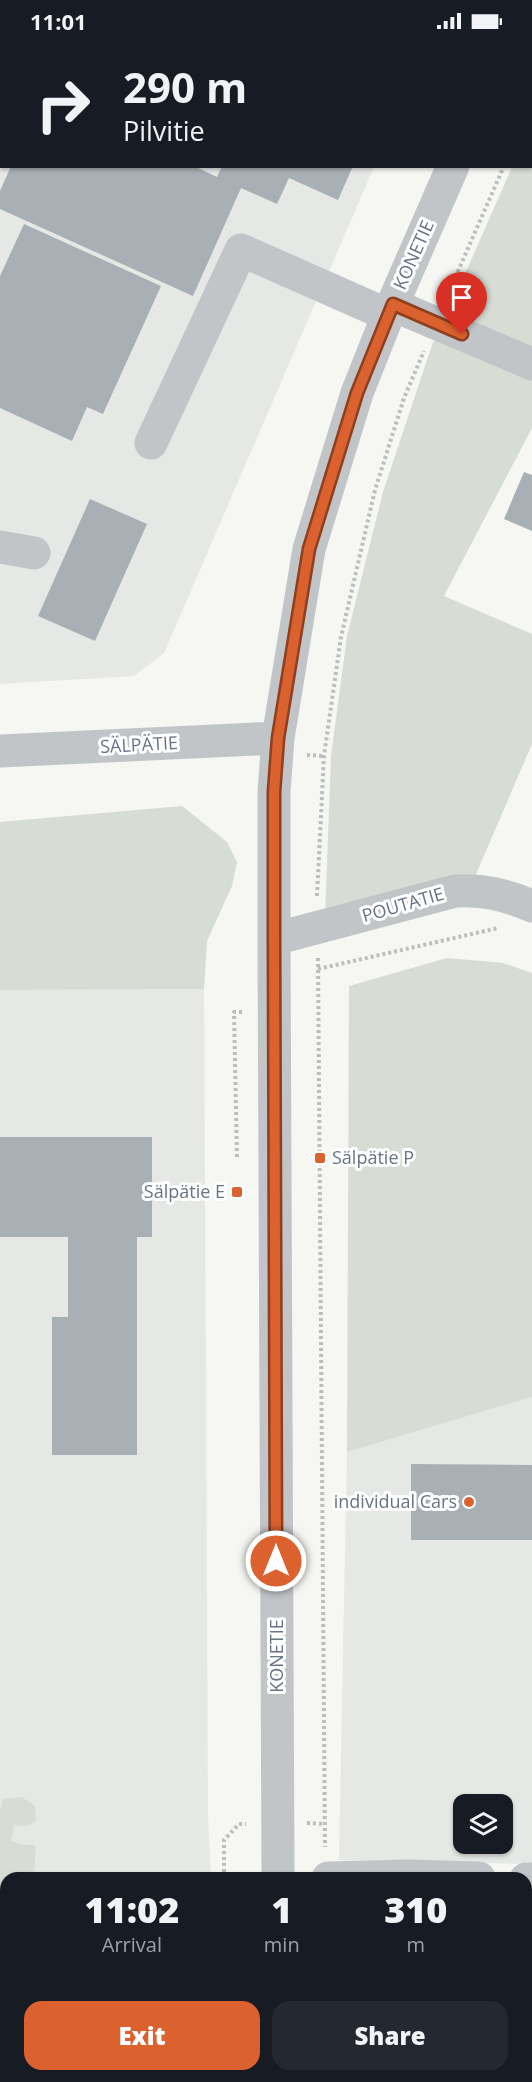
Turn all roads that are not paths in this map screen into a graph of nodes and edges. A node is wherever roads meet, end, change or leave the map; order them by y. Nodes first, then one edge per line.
1 (452, 168) edge
2 (390, 310) junction
3 (532, 364) edge
4 (151, 442) dead end
5 (0, 548) edge
6 (34, 553) dead end
7 (278, 738) junction
8 (0, 751) edge
9 (532, 906) edge
10 (274, 939) junction
11 (325, 1871) edge
12 (278, 1872) edge
13 (342, 1872) edge

1 - 2 street, KONETIE
2 - 3 street
2 - 4 street
2 - 7 street, KONETIE
5 - 6 street
7 - 8 street, SÄLPÄTIE
7 - 10 street, KONETIE
9 - 10 street, POUTATIE
10 - 12 street, KONETIE
11 - 13 street

